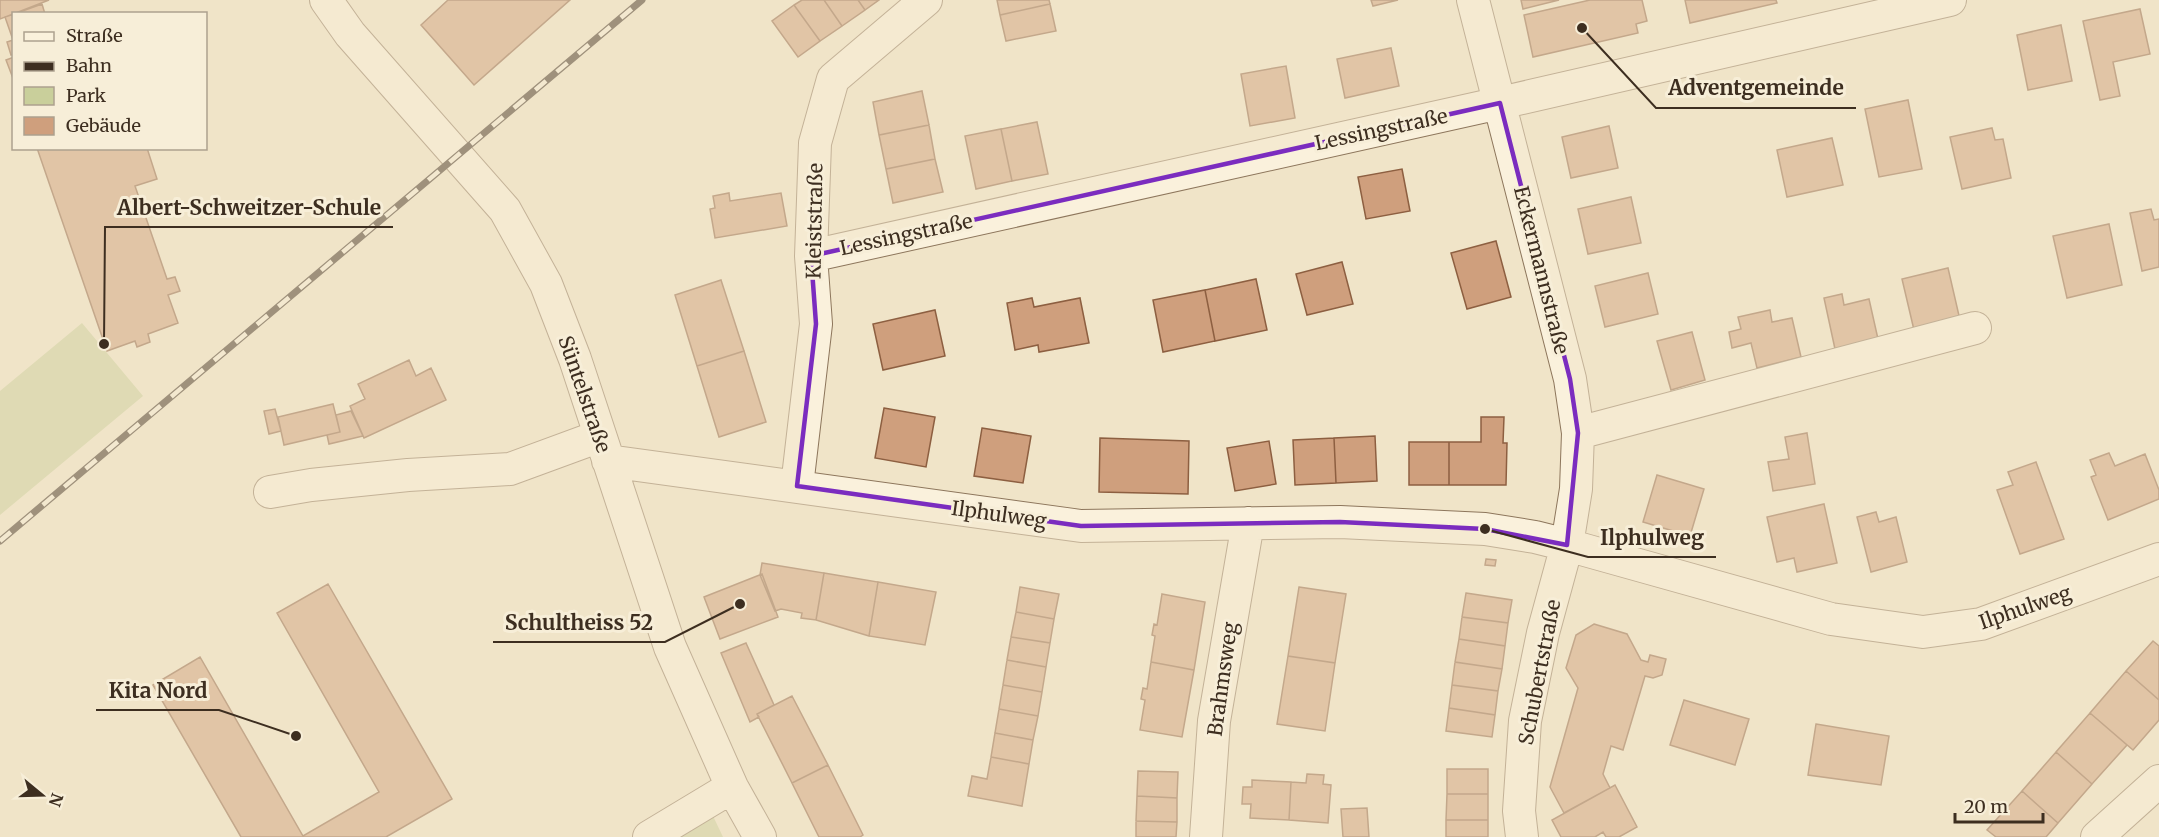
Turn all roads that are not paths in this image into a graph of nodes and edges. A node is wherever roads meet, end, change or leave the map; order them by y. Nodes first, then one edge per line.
1 (326, 0) edge
2 (926, 0) edge
3 (1473, 0) edge
4 (1950, 0) edge
5 (1500, 103) junction
6 (811, 256) junction
7 (1975, 328) dead end
8 (1578, 433) junction
9 (604, 448) junction
10 (797, 486) junction
11 (270, 492) dead end
12 (1248, 523) junction
13 (1568, 544) junction
14 (2159, 559) edge
15 (2159, 781) edge
16 (732, 787) junction
17 (649, 837) edge
18 (760, 837) edge
19 (1206, 837) edge
20 (1522, 837) edge
21 (2097, 837) edge

1 - 9 street, Süntelstraße
2 - 6 street, Kleiststraße
3 - 5 street, Eckermannstraße
4 - 5 street, Lessingstraße
5 - 6 street, Lessingstraße
5 - 8 street, Eckermannstraße
6 - 10 street, Kleiststraße
7 - 8 street
8 - 13 street, Eckermannstraße
9 - 10 street, Ilphulweg
9 - 11 street
9 - 16 street, Süntelstraße
10 - 12 street, Ilphulweg
12 - 13 street, Ilphulweg
12 - 19 street, Brahmsweg
13 - 14 street, Ilphulweg
13 - 20 street, Schubertstraße
15 - 21 street
16 - 17 street
16 - 18 street, Süntelstraße

